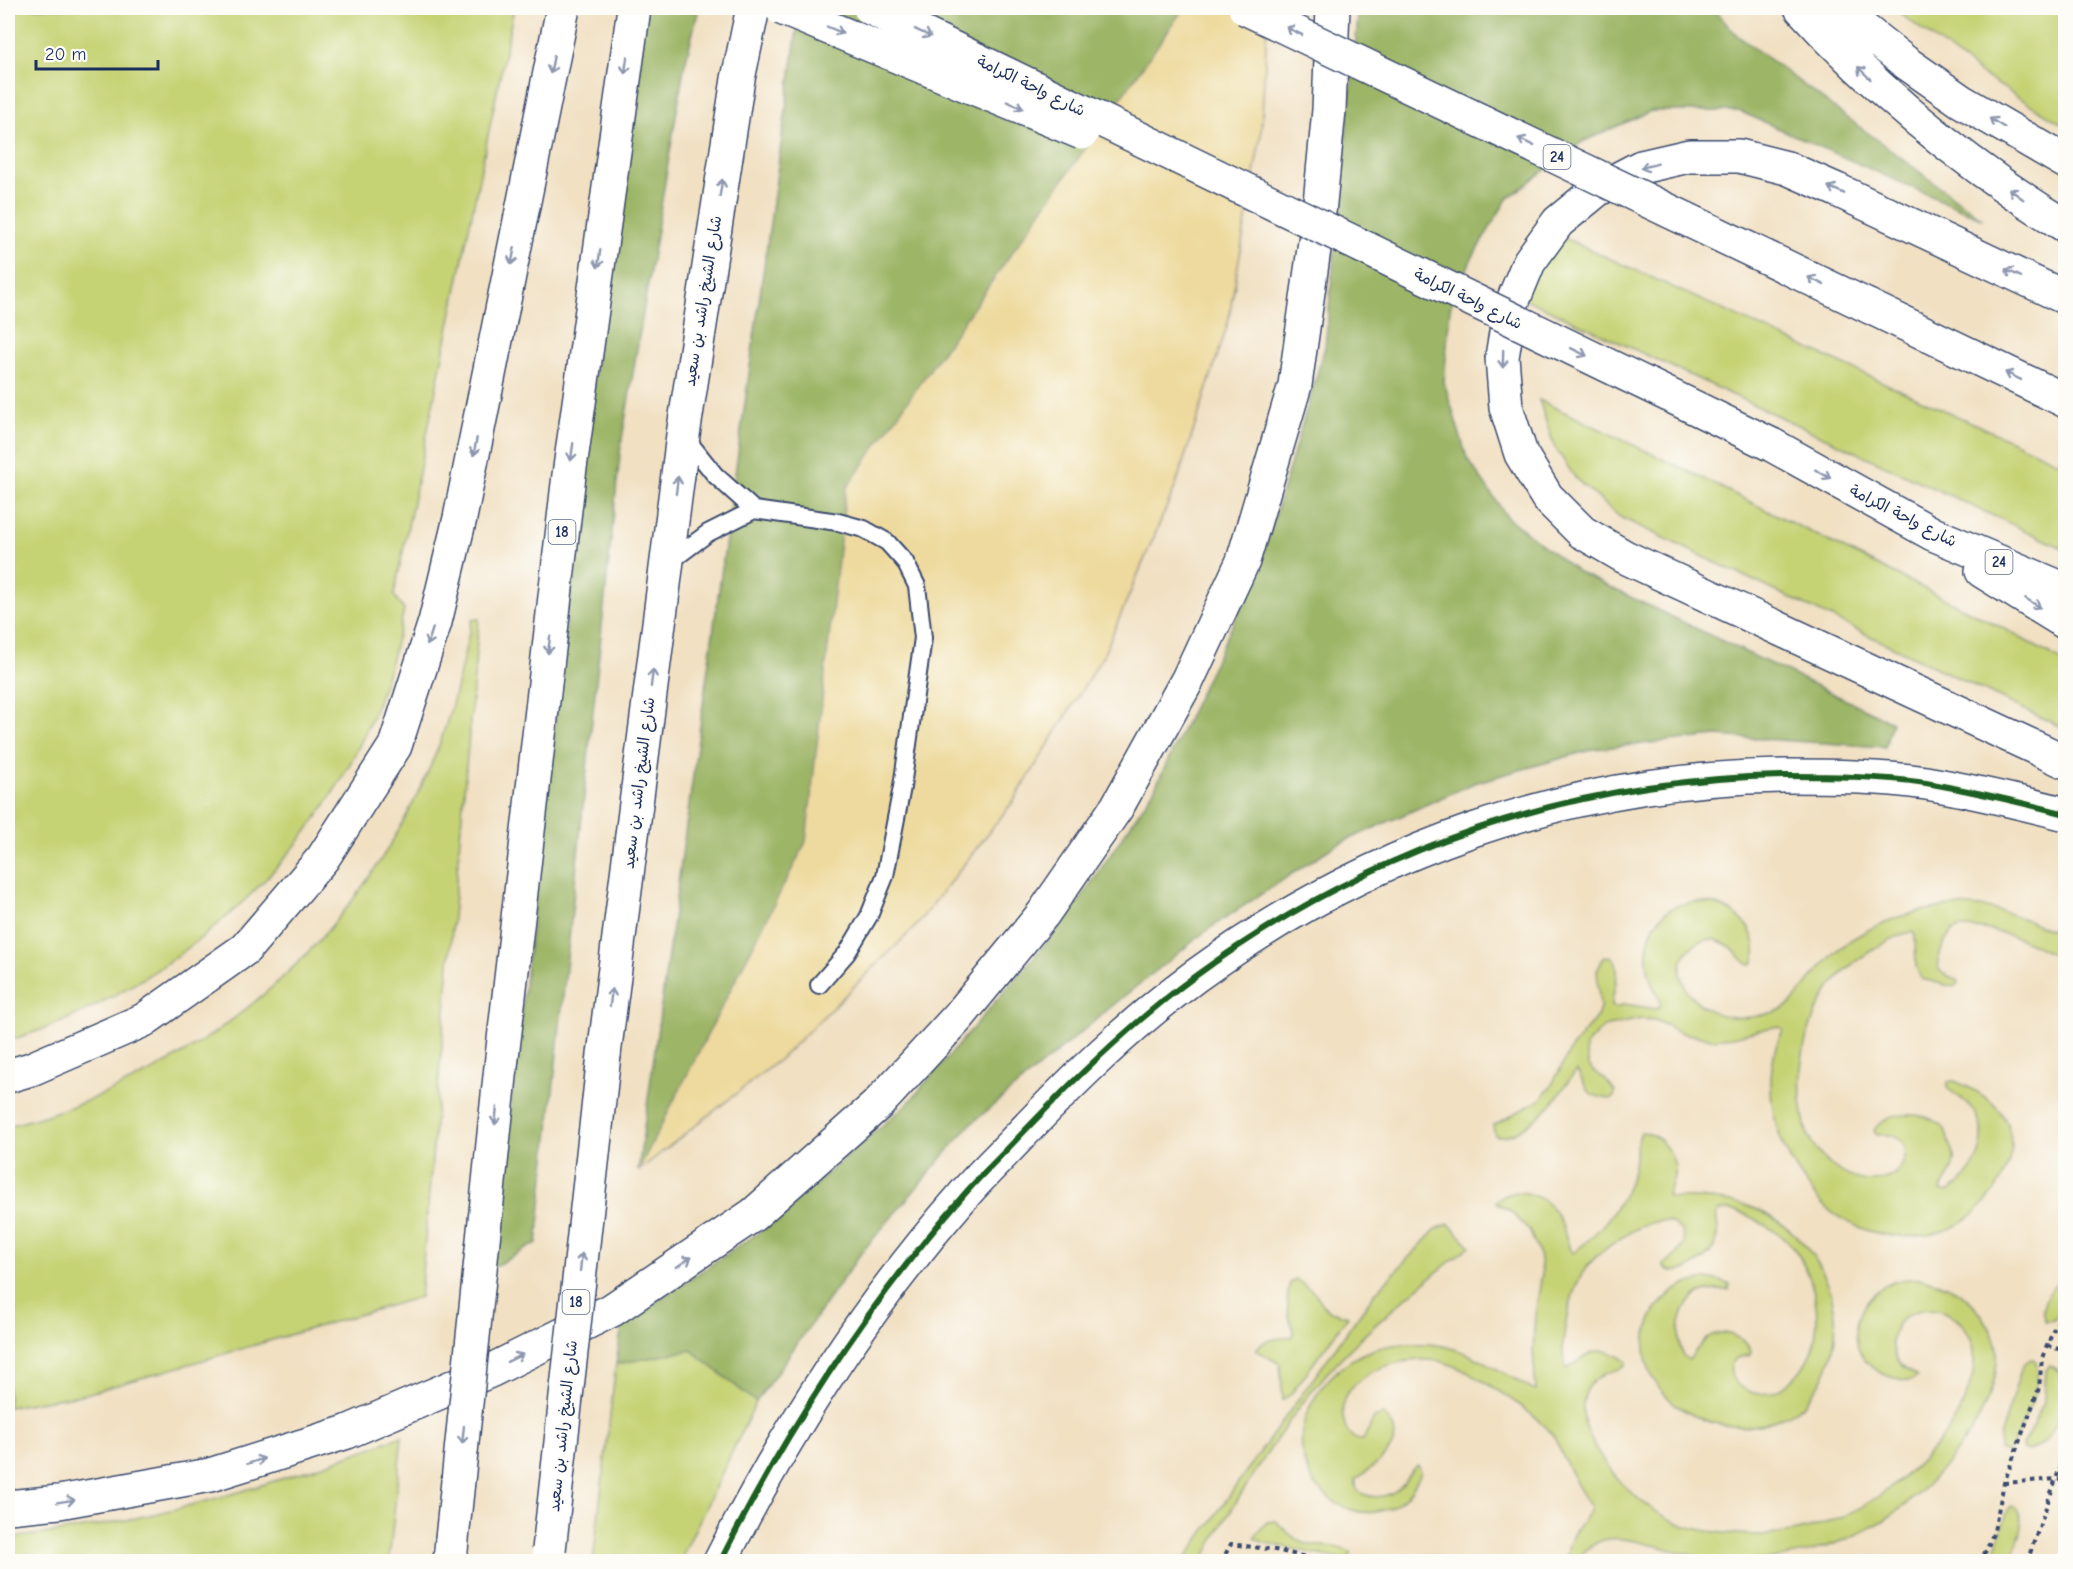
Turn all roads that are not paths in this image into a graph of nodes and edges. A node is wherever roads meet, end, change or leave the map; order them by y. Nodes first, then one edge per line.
1 (563, 8) edge
2 (634, 8) edge
3 (753, 8) edge
4 (781, 8) edge
5 (870, 8) edge
6 (1245, 8) edge
7 (1334, 8) edge
8 (1801, 8) edge
9 (1837, 8) edge
10 (2066, 162) edge
11 (2066, 226) edge
12 (1413, 272) junction
13 (2066, 298) edge
14 (2066, 401) edge
15 (683, 435) junction
16 (754, 510) junction
17 (1933, 534) junction
18 (667, 563) junction
19 (2066, 590) edge
20 (2066, 623) edge
21 (2066, 762) edge
22 (2066, 814) edge
23 (819, 985) dead end
24 (8, 1076) edge
25 (8, 1507) edge
26 (451, 1550) edge
27 (548, 1556) edge
28 (720, 1562) edge

1 -> 24 main road
2 -> 26 main road, 18, bridge
15 -> 3 main road, شارع الشيخ راشد بن سعيد / 18
4 -> 12 main road, bridge
5 -> 12 main road, شارع واحة الكرامة / 24, bridge
14 -> 6 main road, 24, bridge
25 -> 7 main road
11 -> 8 main road
10 -> 9 main road
12 -> 17 main road, شارع واحة الكرامة / 24, bridge
13 -> 21 main road
15 - 16 lane
18 -> 15 main road, شارع الشيخ راشد بن سعيد / 18
16 - 18 lane
16 - 23 lane
17 - 19 main road, شارع واحة الكرامة / 24
17 -> 20 main road
27 -> 18 main road, شارع الشيخ راشد بن سعيد / 18, bridge
22 - 28 main road

